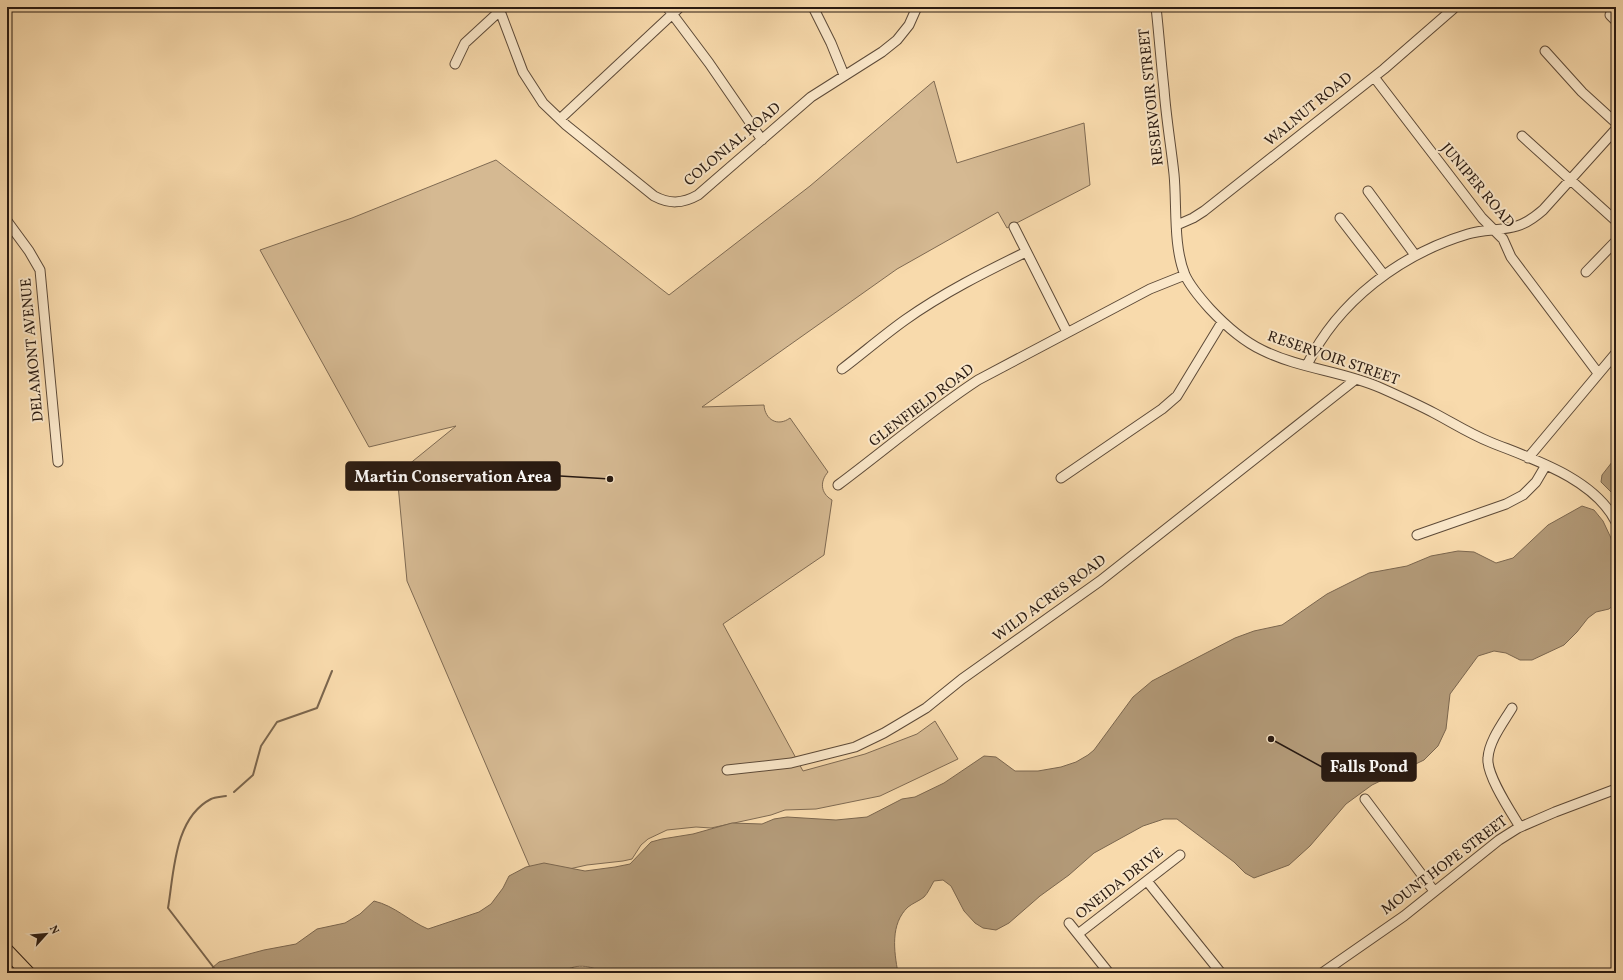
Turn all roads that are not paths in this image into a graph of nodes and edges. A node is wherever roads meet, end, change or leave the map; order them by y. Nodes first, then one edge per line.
1 (680, 7) edge
2 (814, 7) edge
3 (918, 7) edge
4 (1156, 7) edge
5 (502, 9) edge
6 (1454, 9) dead end
7 (669, 11) edge
8 (1545, 51) dead end
9 (455, 64) dead end
10 (844, 75) junction
11 (1374, 77) junction
12 (560, 119) junction
13 (1616, 123) edge
14 (1616, 129) edge
15 (1522, 136) dead end
16 (762, 140) junction
17 (1571, 180) junction
18 (1368, 191) dead end
19 (1340, 218) dead end
20 (7, 220) edge
21 (1616, 221) edge
22 (1177, 225) junction
23 (1014, 228) dead end
24 (1494, 229) junction
25 (1616, 241) edge
26 (1026, 252) junction
27 (1415, 255) junction
28 (1586, 272) dead end
29 (1185, 275) junction
30 (1384, 275) junction
31 (1222, 322) junction
32 (1068, 332) junction
33 (1616, 353) edge
34 (1307, 365) junction
35 (842, 369) dead end
36 (1598, 373) junction
37 (1356, 379) junction
38 (1528, 458) junction
39 (58, 462) dead end
40 (1546, 465) junction
41 (1061, 478) dead end
42 (838, 485) dead end
43 (1616, 522) edge
44 (1417, 535) dead end
45 (1512, 708) dead end
46 (727, 770) dead end
47 (1616, 789) edge
48 (1365, 799) dead end
49 (1520, 827) junction
50 (1180, 855) dead end
51 (1147, 881) junction
52 (1434, 891) junction
53 (1068, 923) dead end
54 (1078, 934) junction
55 (7, 951) edge
56 (28, 973) edge
57 (1109, 973) edge
58 (1221, 973) edge
59 (1322, 973) edge

1 - 7 street
2 - 10 street
3 - 10 street, COLONIAL ROAD
4 - 22 street, RESERVOIR STREET
5 - 9 street
5 - 12 street, COLONIAL ROAD
6 - 11 street, WALNUT ROAD
7 - 12 street
7 - 16 street
8 - 13 street
10 - 16 street, COLONIAL ROAD
11 - 22 street, WALNUT ROAD
11 - 24 street, JUNIPER ROAD
12 - 16 street, COLONIAL ROAD
14 - 17 street
15 - 17 street
17 - 21 street
17 - 24 street
18 - 27 street
19 - 30 street
20 - 39 street, DELAMONT AVENUE
22 - 29 street, RESERVOIR STREET
23 - 26 street
24 - 27 street
24 - 36 street, JUNIPER ROAD
25 - 28 street
26 - 32 street
26 - 35 street
27 - 30 street
29 - 31 street, RESERVOIR STREET
29 - 32 street, GLENFIELD ROAD
30 - 34 street
31 - 34 street, RESERVOIR STREET
31 - 41 street
32 - 42 street, GLENFIELD ROAD
33 - 36 street
34 - 37 street, RESERVOIR STREET
36 - 38 street
37 - 38 street, RESERVOIR STREET
37 - 46 street, WILD ACRES ROAD
38 - 40 street, RESERVOIR STREET
40 - 43 street, RESERVOIR STREET
40 - 44 street
45 - 49 street
47 - 49 street, MOUNT HOPE STREET
48 - 52 street
49 - 52 street, MOUNT HOPE STREET
50 - 51 street, ONEIDA DRIVE
51 - 54 street, ONEIDA DRIVE
51 - 58 street
52 - 59 street, MOUNT HOPE STREET
53 - 54 street
54 - 57 street
55 - 56 highway

